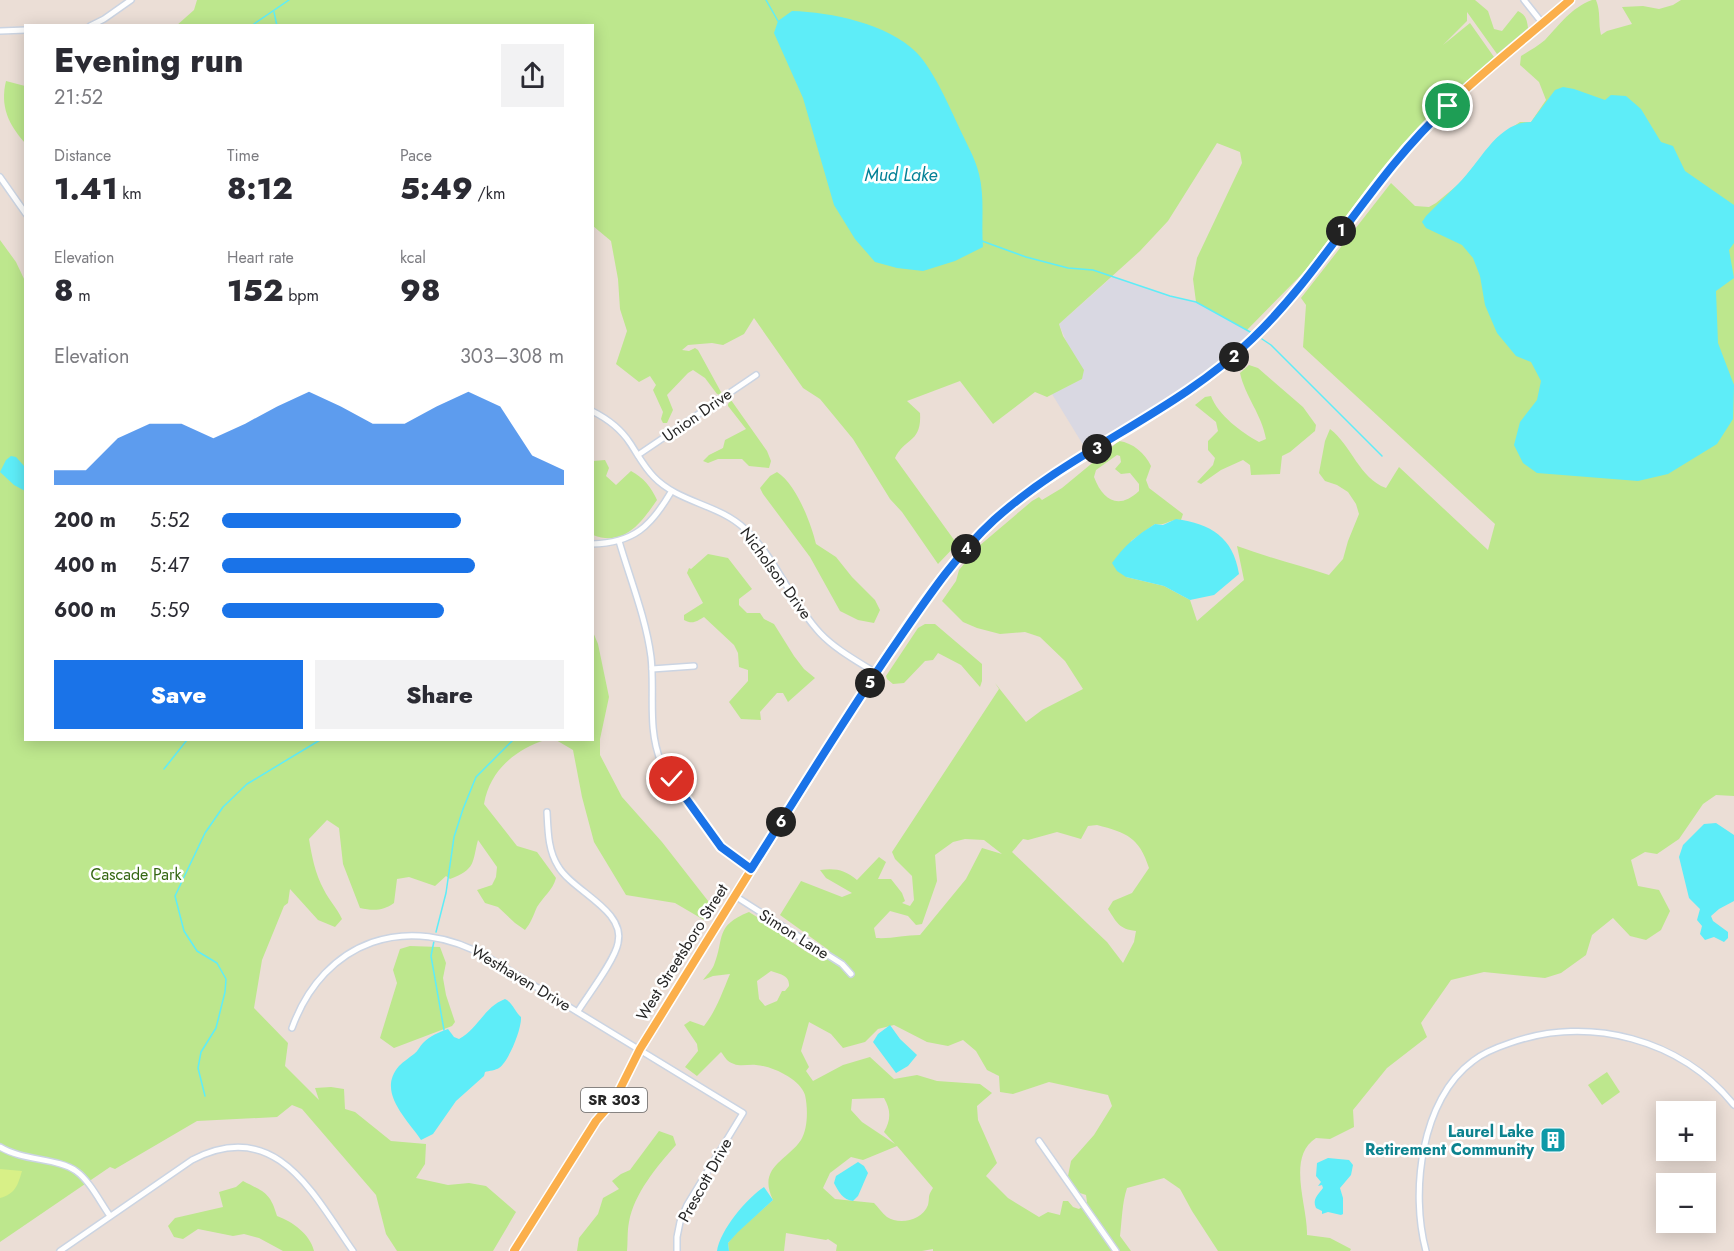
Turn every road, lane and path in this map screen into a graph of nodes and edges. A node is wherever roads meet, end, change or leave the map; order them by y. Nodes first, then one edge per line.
1 (131, 0) edge
2 (1524, 0) edge
3 (1570, 0) edge
4 (94, 24) edge
5 (1543, 24) junction
6 (24, 30) edge
7 (0, 31) edge
8 (0, 177) edge
9 (24, 211) edge
10 (756, 375) dead end
11 (594, 412) edge
12 (638, 456) junction
13 (671, 492) junction
14 (619, 541) junction
15 (594, 544) edge
16 (694, 666) dead end
17 (652, 669) junction
18 (876, 674) junction
19 (547, 812) dead end
20 (751, 869) junction
21 (735, 896) junction
22 (851, 974) dead end
23 (579, 1011) junction
24 (292, 1028) dead end
25 (640, 1049) junction
26 (1734, 1105) edge
27 (743, 1113) joint
28 (1039, 1141) dead end
29 (0, 1147) edge
30 (110, 1216) junction
31 (60, 1251) edge
32 (353, 1251) edge
33 (514, 1251) edge
34 (676, 1251) edge
35 (1116, 1251) edge
36 (1426, 1251) edge

1 - 4 street
2 - 5 street
3 - 5 main road, West Streetsboro Street / SR 303
5 - 18 main road, West Streetsboro Street / SR 303
6 - 7 street
8 - 9 street
10 - 12 street, Union Drive
11 - 12 street, Nicholson Drive
12 - 13 street, Nicholson Drive
13 - 14 street
13 - 18 street, Nicholson Drive
14 - 15 street
14 - 17 street
16 - 17 street
17 - 20 street
18 - 20 main road, West Streetsboro Street / SR 303
19 - 23 street
20 - 21 main road, West Streetsboro Street / SR 303
21 - 22 street, Simon Lane
21 - 25 main road, West Streetsboro Street / SR 303
23 - 24 street, Westhaven Drive
23 - 25 street, Westhaven Drive
25 - 27 street, Westhaven Drive
25 - 33 main road, West Streetsboro Street / SR 303
26 - 36 street
27 - 34 street, Prescott Drive
28 - 35 street
29 - 30 street
30 - 31 street
30 - 32 street

